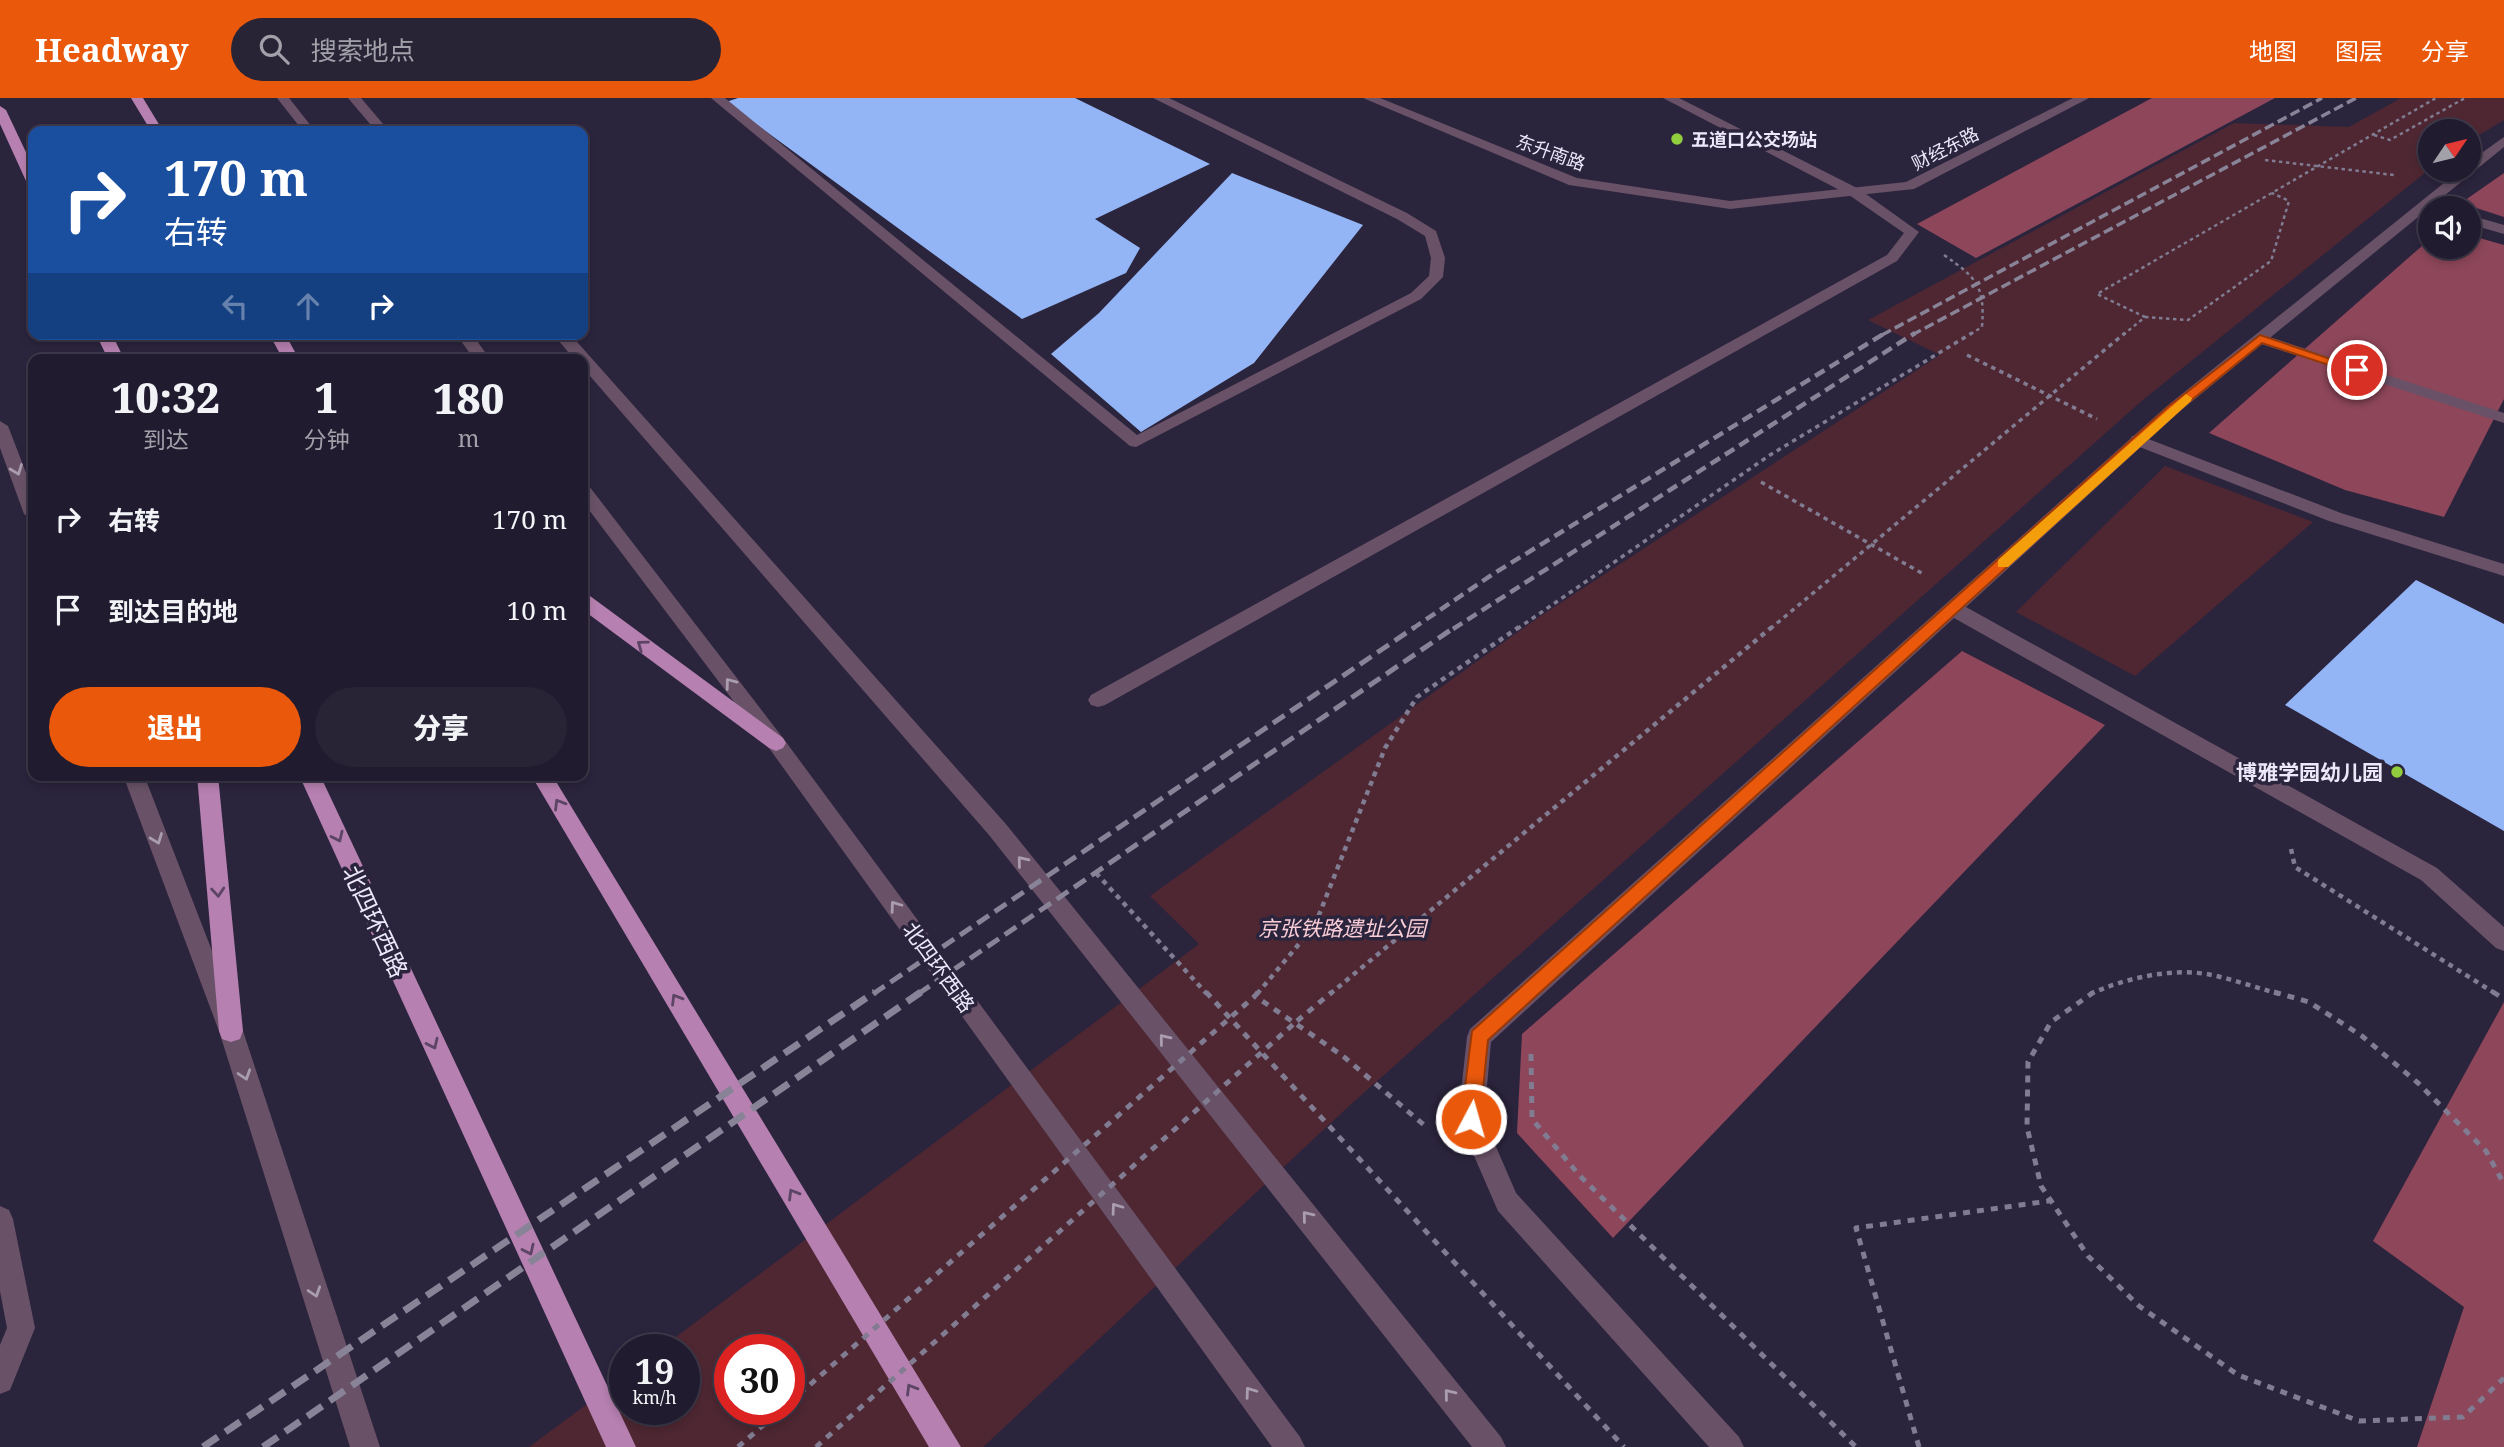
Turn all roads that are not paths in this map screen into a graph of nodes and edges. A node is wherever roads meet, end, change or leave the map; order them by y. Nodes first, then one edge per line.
1 (137, 98) edge
2 (283, 98) edge
3 (354, 98) edge
4 (717, 98) edge
5 (1159, 98) edge
6 (1369, 98) edge
7 (1669, 98) edge
8 (2083, 98) edge
9 (0, 110) edge
10 (154, 126) edge
11 (305, 126) edge
12 (379, 126) edge
13 (2504, 141) edge
14 (2482, 159) edge
15 (28, 170) edge
16 (2454, 182) edge
17 (1854, 192) junction
18 (2440, 196) edge
19 (1730, 205) joint
20 (2418, 215) edge
21 (2481, 223) edge
22 (2504, 230) edge
23 (2260, 339) junction
24 (566, 340) edge
25 (579, 354) edge
26 (588, 365) edge
27 (2503, 418) edge
28 (0, 426) edge
29 (2138, 440) junction
30 (588, 497) edge
31 (28, 501) edge
32 (2504, 570) edge
33 (1960, 603) junction
34 (588, 605) edge
35 (1098, 700) dead end
36 (776, 743) junction
37 (135, 781) edge
38 (209, 781) edge
39 (312, 781) edge
40 (545, 781) edge
41 (2504, 941) edge
42 (231, 1031) junction
43 (0, 1219) edge
44 (0, 1380) edge
45 (365, 1447) edge
46 (621, 1447) edge
47 (946, 1447) edge
48 (1290, 1447) edge
49 (1492, 1447) edge
50 (1729, 1447) edge

1 - 10 highway
2 - 11 street
3 - 12 street
4 - 5 street
6 - 19 street, 东升南路
7 - 17 street
8 - 17 street, 财经东路
9 - 15 highway
13 - 14 street
16 - 18 street
17 - 19 street, 财经东路
17 - 35 street
20 - 23 street
21 - 22 street
23 - 27 street
23 - 29 street
25 -> 24 street
49 -> 26 street
28 -> 31 street
29 - 32 street
29 - 33 street
36 -> 30 street, 北四环西路
33 - 41 street
33 - 50 street
36 -> 34 highway
48 -> 36 street, 北四环西路
37 -> 42 street
38 -> 42 highway
39 -> 46 highway, 北四环西路
47 -> 40 highway
42 -> 45 street
43 - 44 street

